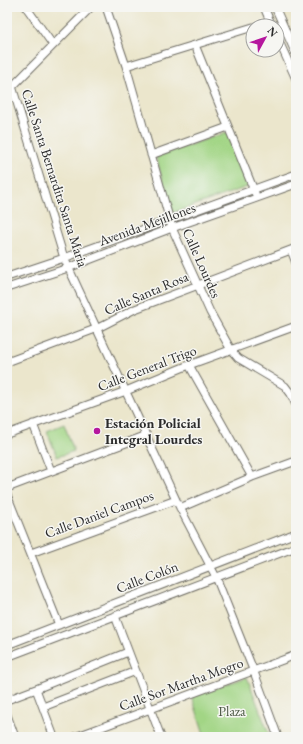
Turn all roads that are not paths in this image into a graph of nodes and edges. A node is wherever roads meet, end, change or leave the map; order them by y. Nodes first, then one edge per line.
1 (26, 7) edge
2 (92, 7) edge
3 (106, 7) edge
4 (264, 7) edge
5 (275, 7) edge
6 (269, 18) edge
7 (245, 29) edge
8 (53, 45) junction
9 (195, 45) junction
10 (296, 54) edge
11 (285, 55) edge
12 (126, 66) junction
13 (296, 79) edge
14 (10, 89) edge
15 (228, 127) junction
16 (151, 155) junction
17 (296, 174) edge
18 (296, 184) edge
19 (254, 189) junction
20 (256, 199) junction
21 (170, 220) junction
22 (172, 228) junction
23 (294, 249) edge
24 (64, 258) junction
25 (296, 263) edge
26 (68, 268) junction
27 (7, 278) edge
28 (197, 285) junction
29 (7, 288) edge
30 (296, 326) edge
31 (98, 328) junction
32 (231, 350) junction
33 (7, 362) edge
34 (189, 365) junction
35 (126, 391) junction
36 (296, 405) edge
37 (33, 424) junction
38 (7, 434) edge
39 (147, 435) junction
40 (296, 461) edge
41 (51, 472) junction
42 (252, 477) junction
43 (7, 488) edge
44 (7, 495) edge
45 (176, 500) junction
46 (180, 508) junction
47 (296, 533) edge
48 (296, 547) edge
49 (30, 553) junction
50 (209, 566) junction
51 (216, 577) junction
52 (115, 616) junction
53 (59, 625) junction
54 (7, 645) edge
55 (128, 652) junction
56 (296, 655) edge
57 (7, 658) edge
58 (136, 671) junction
59 (254, 672) junction
60 (36, 690) junction
61 (7, 700) edge
62 (43, 707) junction
63 (150, 710) junction
64 (7, 715) edge
65 (15, 737) edge
66 (54, 737) edge
67 (75, 737) edge
68 (161, 737) edge
69 (278, 737) edge

1 - 8 street
2 - 8 street
3 - 12 street, Calle Lourdes
4 - 6 street
5 - 10 street
7 - 9 street
8 - 14 street
9 - 12 street
9 - 15 street
11 - 13 street
12 - 16 street, Calle Lourdes
14 - 24 street, Calle Santa Bernardita Santa Maria
15 - 16 street
15 - 19 street
16 - 21 street, Calle Lourdes
17 - 19 street, Avenida Mejillones
18 - 20 street, Avenida Mejillones
19 - 20 street
19 - 21 street, Avenida Mejillones
20 - 22 street, Avenida Mejillones
21 - 22 street, Calle Lourdes
21 - 24 street, Avenida Mejillones
22 - 26 street, Avenida Mejillones
22 - 28 street, Calle Lourdes
23 - 25 street
23 - 28 street, Calle Santa Rosa
24 - 26 street, Calle Santa Bernardita Santa Maria
24 - 27 street, Avenida Mejillones
26 - 29 street, Avenida Mejillones
26 - 31 street, Calle Santa Bernardita Santa Maria
28 - 31 street, Calle Santa Rosa
28 - 32 street, Calle Lourdes
30 - 32 street, Calle General Trigo
31 - 33 street, Calle Santa Rosa
31 - 35 street, Calle Santa Bernardita Santa Maria
32 - 34 street, Calle General Trigo
32 - 36 street, Calle Lourdes
34 - 35 street, Calle General Trigo
34 - 42 street
35 - 37 street, Calle General Trigo
35 - 39 street, Calle Santa Bernardita Santa Maria
37 - 38 street, Calle General Trigo
37 - 41 street
39 - 41 street
39 - 45 street, Calle Santa Bernardita Santa Maria
40 - 42 street
41 - 43 street
42 - 46 street
44 - 49 street
45 - 46 street, Calle Santa Bernardita Santa Maria
45 - 49 street, Calle Daniel Campos
46 - 50 street, Calle Santa Bernardita Santa Maria
47 - 50 street, Calle Colón
48 - 51 street, Calle Colón
49 - 53 street
50 - 51 street, Calle Santa Bernardita Santa Maria
50 - 53 street, Calle Colón
51 - 52 street, Calle Colón
51 - 59 street, Calle Santa Bernardita Santa Maria
52 - 55 street
52 - 57 street, Calle Colón
53 - 54 street, Calle Colón
55 - 58 street
55 - 60 street
56 - 59 street, Calle Sor Martha Mogro
58 - 62 street
58 - 63 street
59 - 63 street, Calle Sor Martha Mogro
59 - 69 street, Calle Santa Bernardita Santa Maria
60 - 61 street
60 - 62 street
62 - 66 street
63 - 67 street, Calle Sor Martha Mogro
63 - 68 street
64 - 65 street

